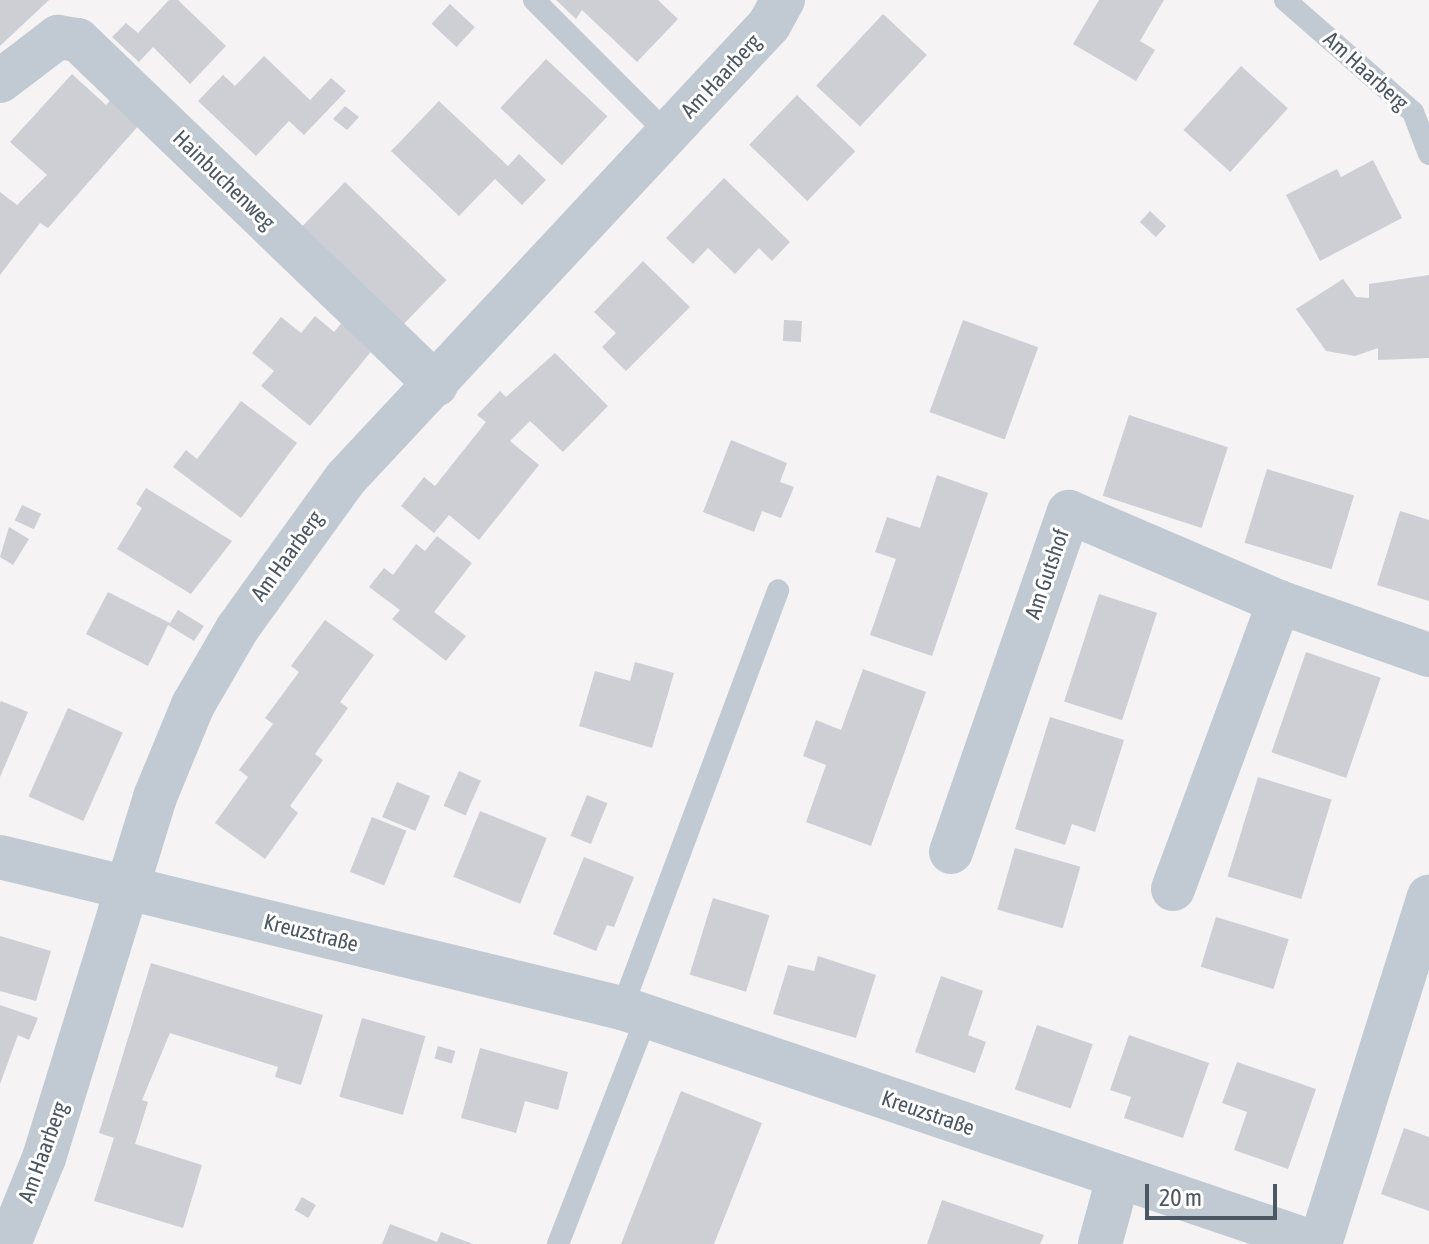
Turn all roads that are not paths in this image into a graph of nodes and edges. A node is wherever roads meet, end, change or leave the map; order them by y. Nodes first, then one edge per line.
1 (534, 0) edge
2 (783, 0) edge
3 (1285, 0) edge
4 (0, 81) edge
5 (667, 133) junction
6 (1429, 154) edge
7 (436, 385) junction
8 (778, 590) dead end
9 (1279, 602) junction
10 (1429, 655) edge
11 (951, 852) dead end
12 (0, 857) edge
13 (127, 889) junction
14 (1173, 889) dead end
15 (1429, 897) edge
16 (635, 1012) junction
17 (1118, 1178) junction
18 (9, 1244) edge
19 (558, 1244) edge
20 (1100, 1244) edge
21 (1319, 1244) edge

1 - 5 lane
2 - 5 street, Am Haarberg
3 - 6 lane, Am Haarberg
4 - 7 street, Hainbuchenweg
5 - 7 street, Am Haarberg
7 - 13 street, Am Haarberg
8 - 16 lane
9 - 10 street, Am Gutshof
9 - 11 street, Am Gutshof
9 - 14 street
12 - 13 street, Kreuzstraße
13 - 16 street, Kreuzstraße
13 - 18 street, Am Haarberg
15 - 21 street
16 - 17 street, Kreuzstraße
16 - 19 lane
17 - 20 street
17 - 21 street, Kreuzstraße

